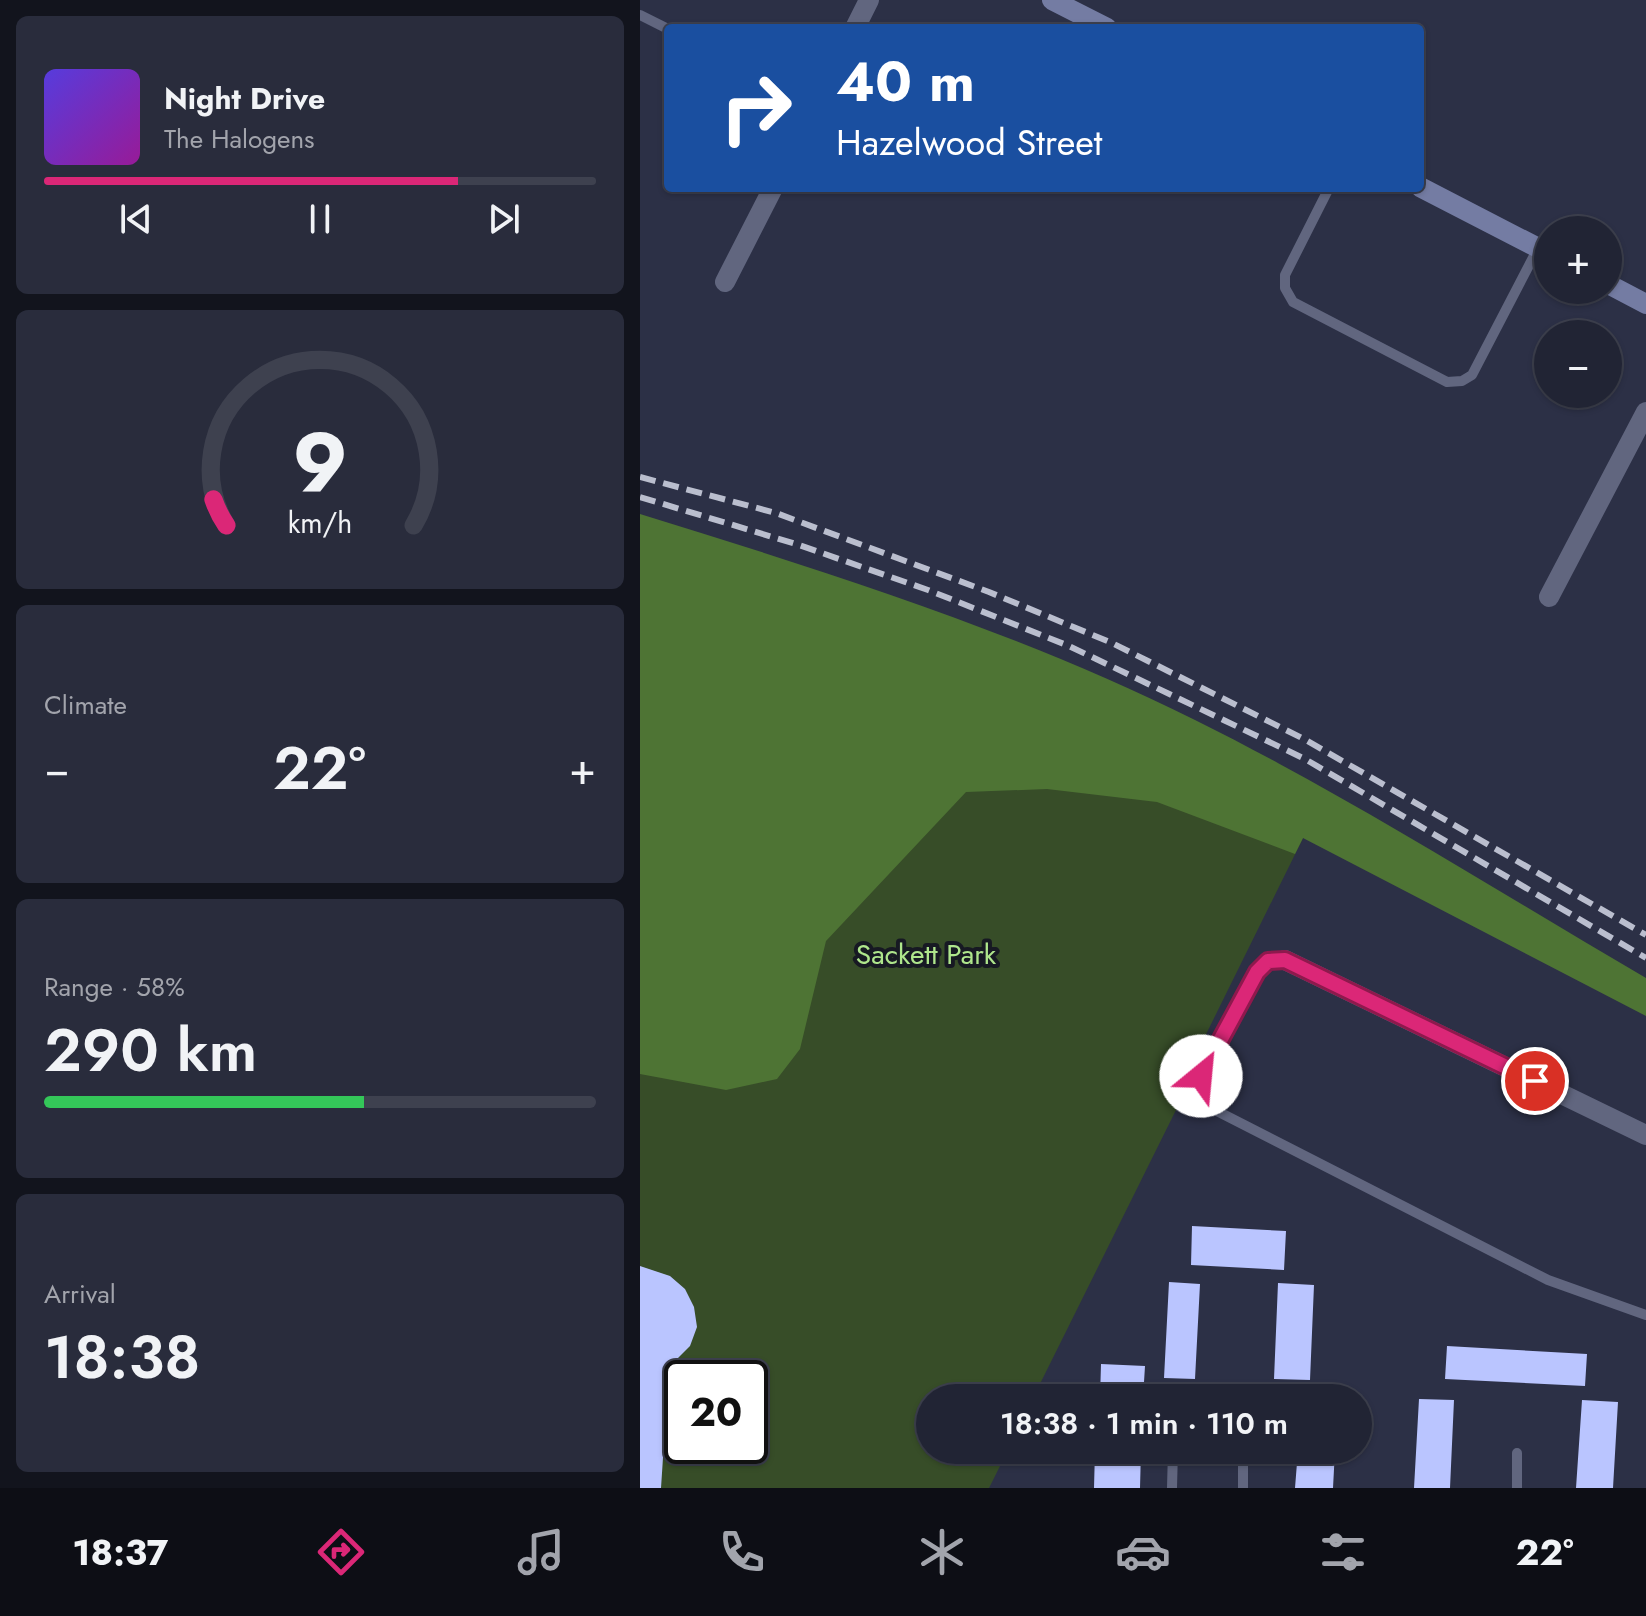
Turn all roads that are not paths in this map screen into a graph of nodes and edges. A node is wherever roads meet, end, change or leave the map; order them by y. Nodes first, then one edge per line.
1 (869, 0) edge
2 (1052, 0) edge
3 (640, 15) edge
4 (857, 24) edge
5 (1099, 24) edge
6 (664, 27) edge
7 (1424, 189) edge
8 (771, 192) edge
9 (1327, 192) edge
10 (1534, 245) edge
11 (1534, 266) edge
12 (725, 282) dead end
13 (1622, 291) edge
14 (1646, 304) edge
15 (1646, 412) edge
16 (1549, 597) dead end
17 (1285, 960) joint
18 (1646, 1135) edge
19 (1646, 1315) edge
20 (1517, 1453) dead end
21 (1173, 1464) edge
22 (1243, 1464) edge
23 (1172, 1488) edge
24 (1243, 1488) edge
25 (1517, 1488) edge

1 - 4 street
2 - 5 street
3 - 6 lane
7 - 10 street
8 - 12 street
9 - 11 lane
13 - 14 street
15 - 16 street
17 - 18 street
17 - 19 lane
20 - 25 lane
21 - 23 lane
22 - 24 lane

